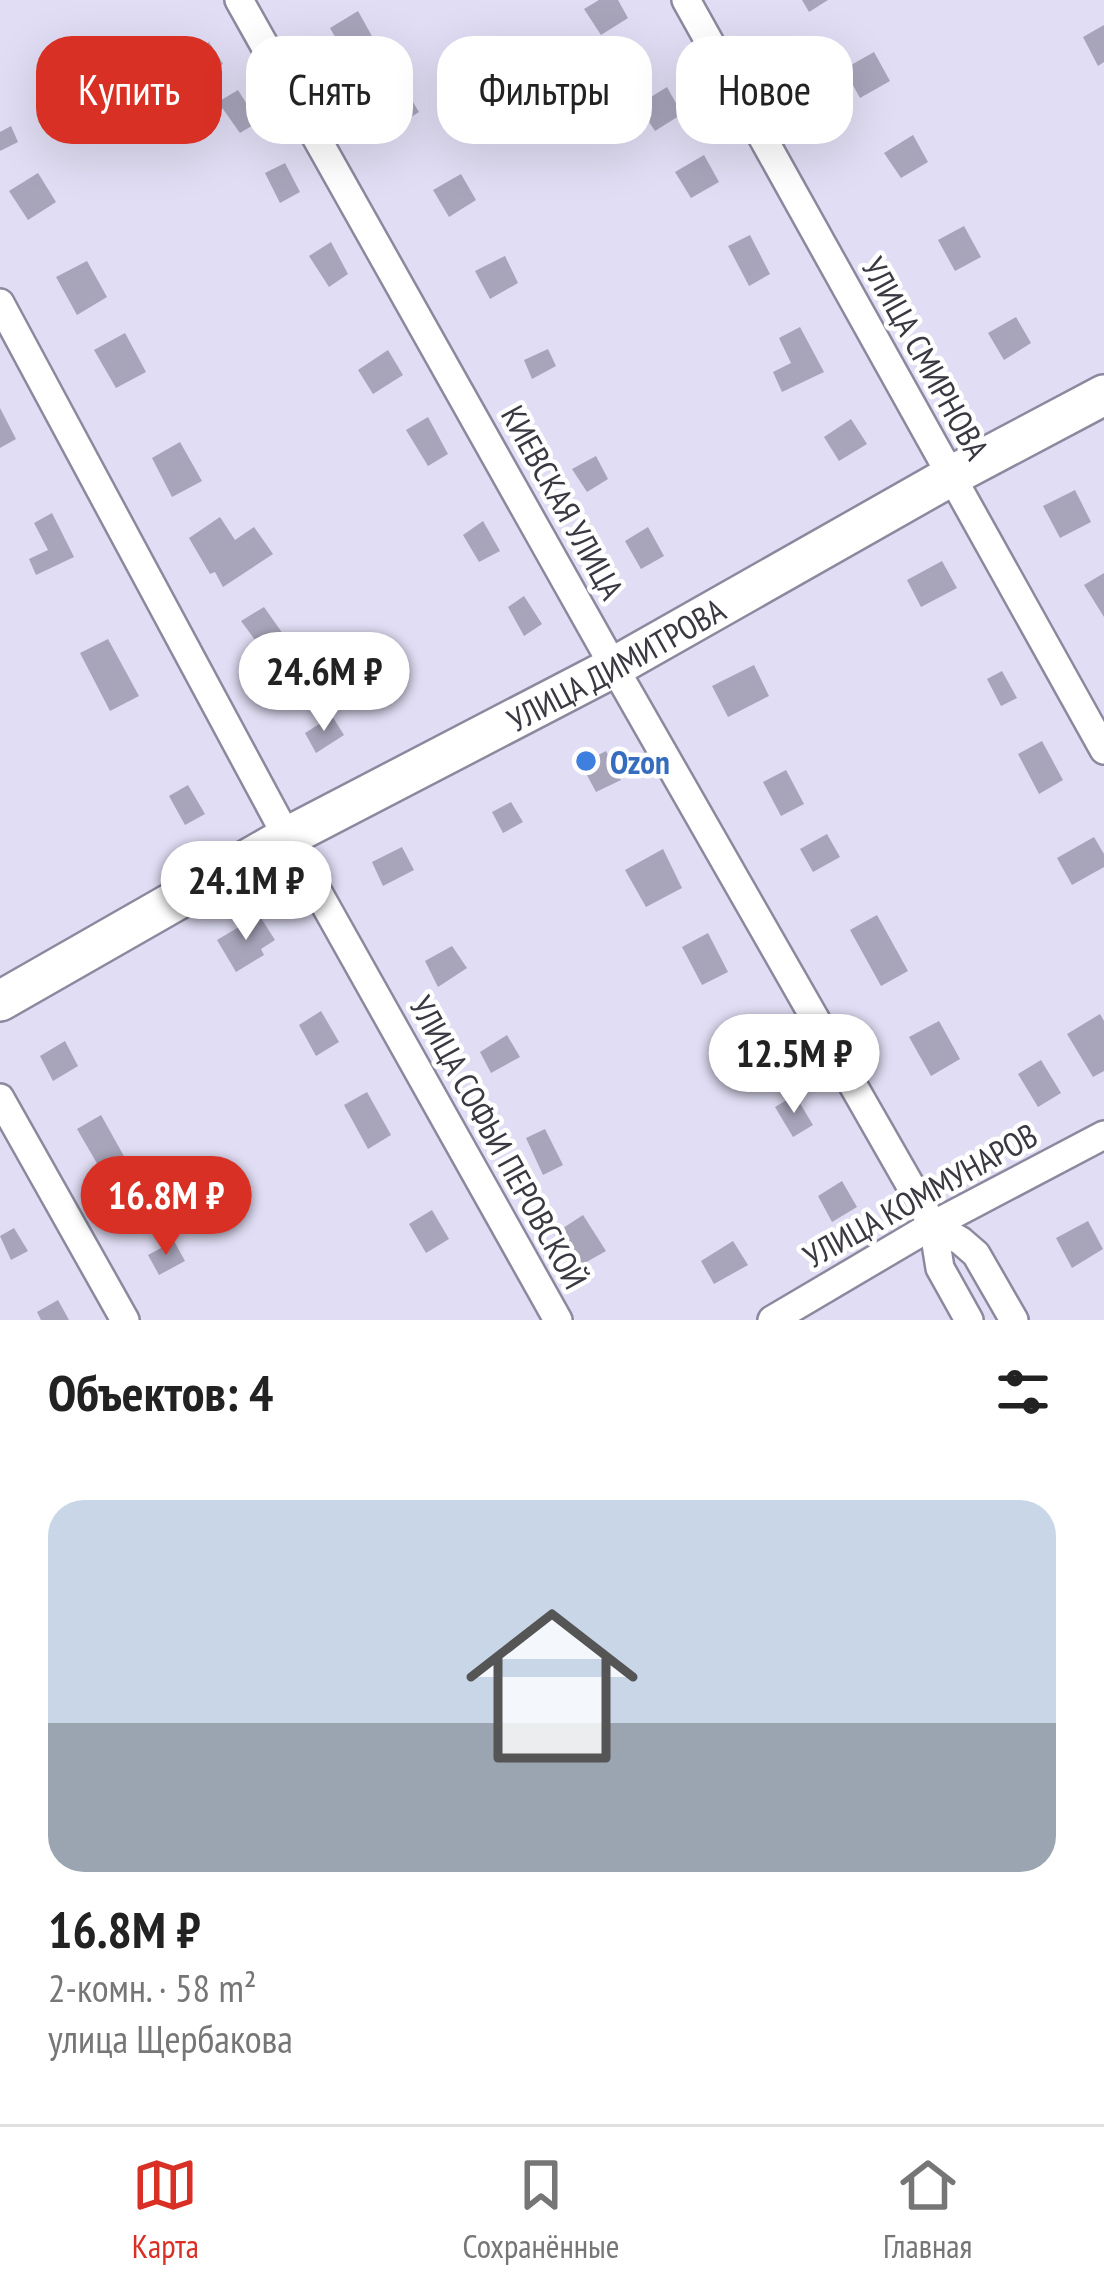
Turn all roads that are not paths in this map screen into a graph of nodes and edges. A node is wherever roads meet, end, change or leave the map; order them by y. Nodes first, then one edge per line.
1 (239, 0) edge
2 (686, 0) edge
3 (0, 303) edge
4 (1104, 395) edge
5 (951, 476) junction
6 (614, 667) junction
7 (1104, 750) edge
8 (287, 837) junction
9 (0, 1001) edge
10 (0, 1098) edge
11 (1104, 1135) edge
12 (933, 1225) junction
13 (125, 1320) edge
14 (558, 1320) edge
15 (772, 1320) edge
16 (969, 1320) edge
17 (1014, 1320) edge

1 - 6 street, КИЕВСКАЯ УЛИЦА
2 - 5 street, УЛИЦА СМИРНОВА
3 - 8 street, УЛИЦА СОФЬИ ПЕРОВСКОЙ
4 - 5 street, УЛИЦА ДИМИТРОВА
5 - 6 street, УЛИЦА ДИМИТРОВА
5 - 7 street, УЛИЦА СМИРНОВА
6 - 8 street, УЛИЦА ДИМИТРОВА
6 - 12 street, КИЕВСКАЯ УЛИЦА
8 - 9 street, УЛИЦА ДИМИТРОВА
8 - 14 street, УЛИЦА СОФЬИ ПЕРОВСКОЙ
10 - 13 street
11 - 12 street, УЛИЦА КОММУНАРОВ
12 - 15 street, УЛИЦА КОММУНАРОВ
12 - 16 street, КИЕВСКАЯ УЛИЦА
12 - 17 street, КИЕВСКАЯ УЛИЦА

